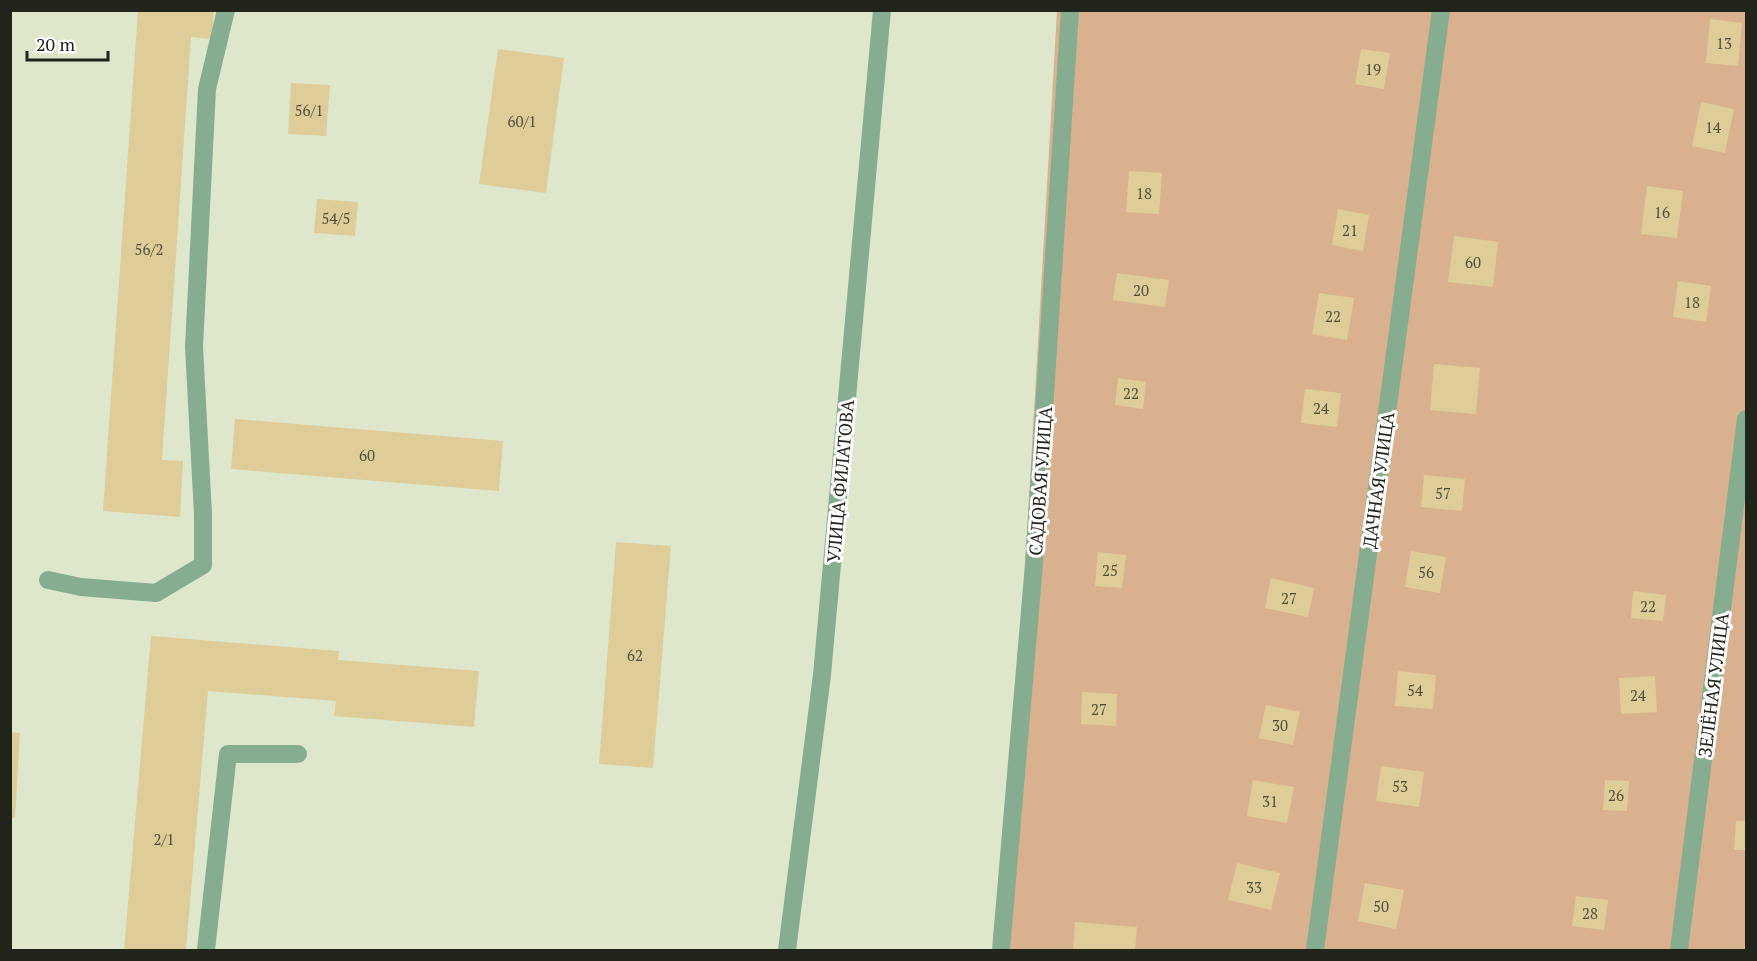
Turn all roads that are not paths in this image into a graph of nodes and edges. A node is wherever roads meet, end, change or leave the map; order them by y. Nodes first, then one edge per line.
1 (226, 10) edge
2 (882, 10) edge
3 (1070, 10) edge
4 (1441, 10) edge
5 (1746, 419) edge
6 (48, 580) dead end
7 (298, 754) dead end
8 (206, 951) edge
9 (787, 951) edge
10 (1002, 951) edge
11 (1315, 951) edge
12 (1679, 951) edge

1 - 6 street
2 - 9 street, УЛИЦА ФИЛАТОВА
3 - 10 street, САДОВАЯ УЛИЦА
4 - 11 street, ДАЧНАЯ УЛИЦА
5 - 12 street, ЗЕЛЁНАЯ УЛИЦА
7 - 8 street

